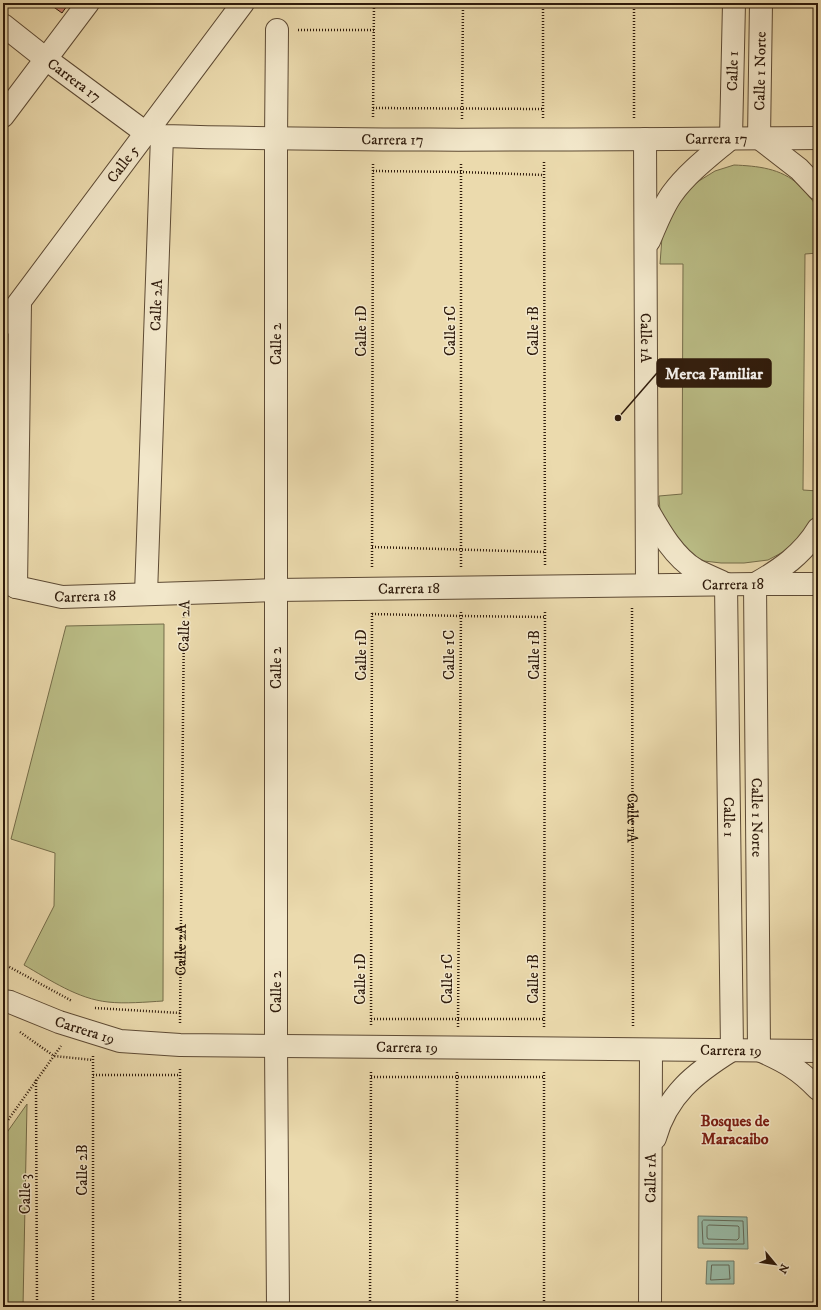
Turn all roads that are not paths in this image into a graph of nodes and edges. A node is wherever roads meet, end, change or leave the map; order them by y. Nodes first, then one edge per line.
1 (88, 3) edge
2 (243, 3) edge
3 (734, 3) edge
4 (761, 3) edge
5 (3, 25) edge
6 (277, 30) road end
7 (46, 58) junction
8 (3, 116) edge
9 (154, 135) junction
10 (731, 138) junction
11 (759, 138) junction
12 (818, 138) edge
13 (640, 139) junction
14 (276, 140) junction
15 (818, 189) edge
16 (646, 250) junction
17 (20, 302) junction
18 (3, 324) edge
19 (647, 508) junction
20 (818, 529) edge
21 (10, 583) edge
22 (726, 584) junction
23 (755, 584) junction
24 (818, 584) edge
25 (640, 586) junction
26 (276, 590) junction
27 (146, 594) junction
28 (3, 1001) edge
29 (276, 1046) junction
30 (642, 1050) junction
31 (732, 1050) junction
32 (759, 1050) junction
33 (818, 1051) edge
34 (818, 1089) edge
35 (650, 1154) junction
36 (278, 1307) edge
37 (650, 1307) edge

1 - 7 street
2 - 9 street, Calle 5
3 - 10 street, Calle 1
4 - 11 street, Calle 1 Norte
5 - 7 street, Carrera 17
6 - 14 street, Calle 2
7 - 8 street
7 - 9 street, Carrera 17
9 - 14 street, Carrera 17
9 - 17 street, Calle 5
9 - 27 street, Calle 2A
10 - 11 street, Carrera 17
10 - 13 street, Carrera 17
10 - 16 street
11 - 12 street, Carrera 17
11 - 15 street
13 - 14 street, Carrera 17
13 - 16 street, Calle 1A
14 - 26 street, Calle 2
16 - 19 street, Calle 1A
17 - 18 street, Calle 5
17 - 21 street
19 - 22 street
19 - 25 street, Calle 1A
20 - 23 street
21 - 27 street, Carrera 18
22 - 23 street, Carrera 18
22 - 25 street, Carrera 18
22 - 31 street, Calle 1
23 - 24 street, Carrera 18
23 - 32 street, Calle 1 Norte
25 - 26 street, Carrera 18
26 - 27 street, Carrera 18
26 - 29 street, Calle 2
28 - 29 street, Carrera 19
29 - 30 street, Carrera 19
29 - 36 street, Calle 2
30 - 31 street, Carrera 19
30 - 35 street, Calle 1A
31 - 32 street, Carrera 19
31 - 35 street
32 - 33 street, Carrera 19
32 - 34 street
35 - 37 street, Calle 1A

